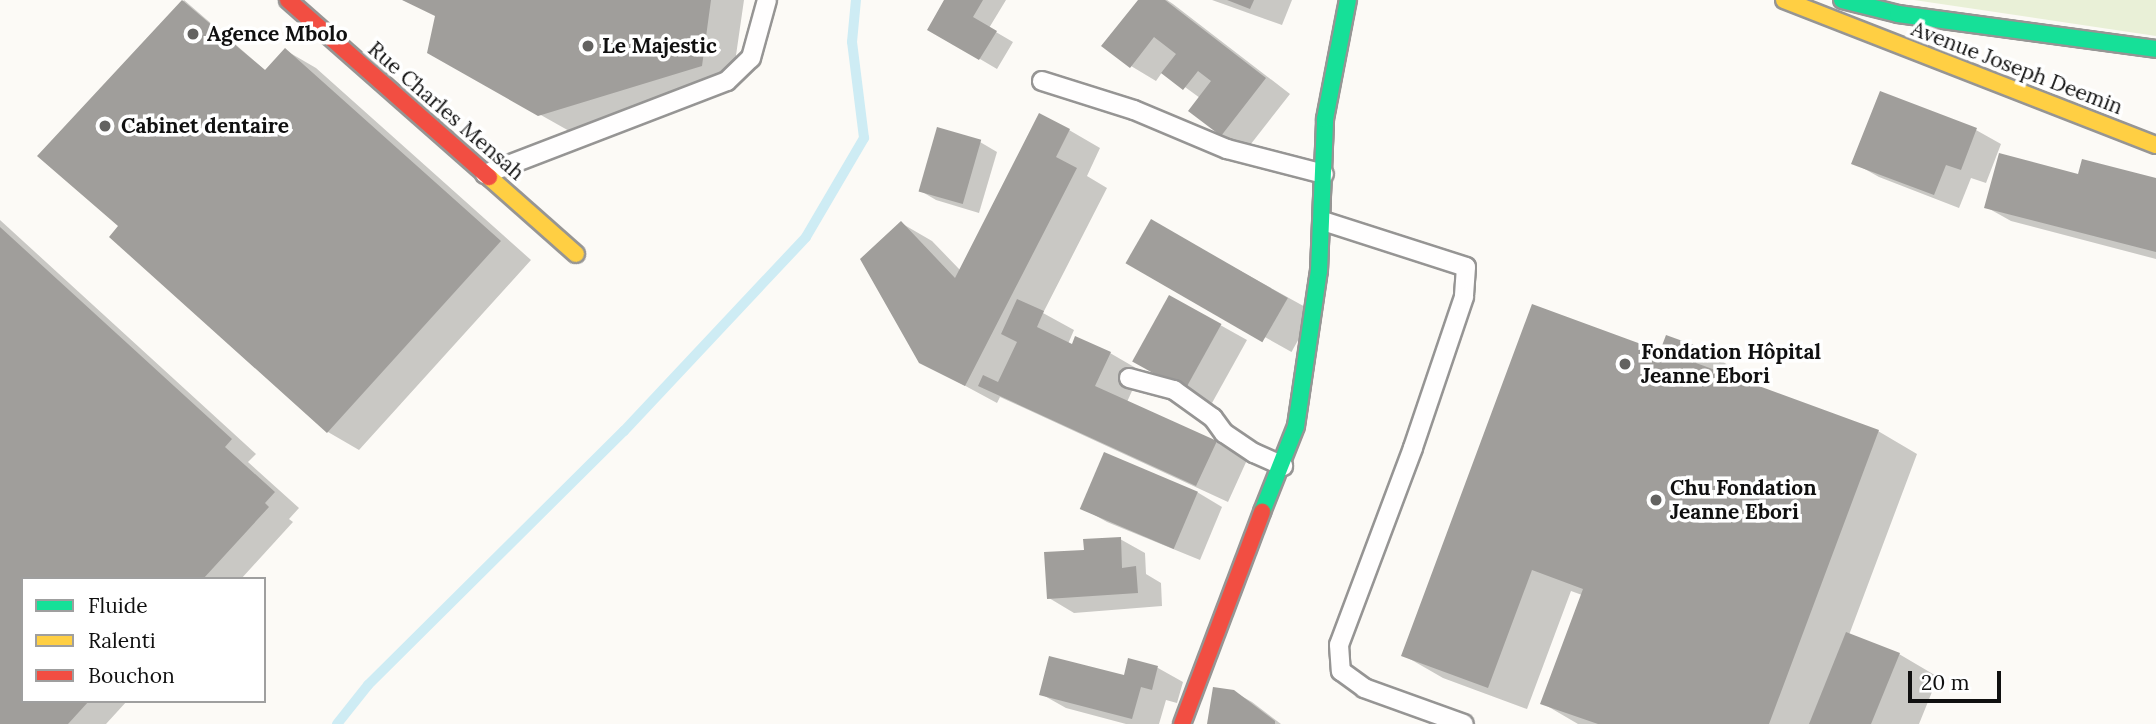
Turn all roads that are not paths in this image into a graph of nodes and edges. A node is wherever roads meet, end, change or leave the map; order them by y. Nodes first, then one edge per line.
1 (288, 0) edge
2 (767, 0) edge
3 (1348, 0) edge
4 (1784, 0) edge
5 (1842, 0) edge
6 (2156, 49) edge
7 (1042, 81) dead end
8 (2156, 145) edge
9 (485, 174) junction
10 (1324, 174) junction
11 (1323, 221) junction
12 (576, 254) dead end
13 (1129, 378) dead end
14 (1283, 466) junction
15 (1182, 724) edge
16 (1464, 724) edge

1 - 9 main road, Rue Charles Mensah
2 - 9 lane
3 - 10 main road
4 - 8 main road, Avenue Joseph Deemin
5 - 6 main road
7 - 10 lane
9 - 12 main road, Rue Charles Mensah
10 - 11 main road
11 - 14 main road
11 - 16 lane
13 - 14 lane
14 - 15 main road

